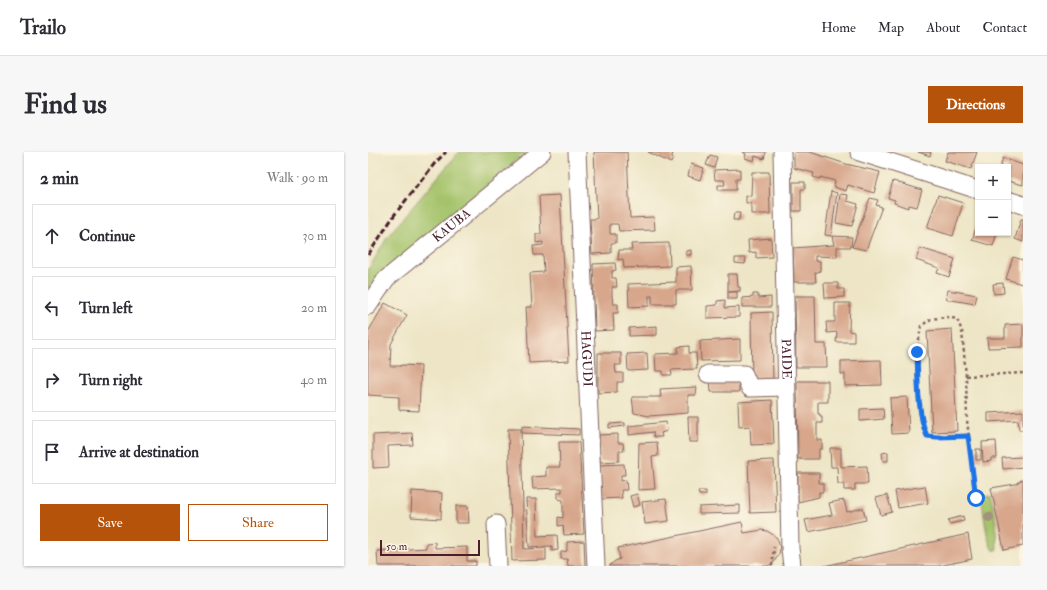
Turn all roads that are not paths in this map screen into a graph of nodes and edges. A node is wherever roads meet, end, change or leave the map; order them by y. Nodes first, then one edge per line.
1 (542, 152) edge
2 (577, 152) edge
3 (782, 152) edge
4 (869, 153) edge
5 (975, 189) edge
6 (1011, 201) edge
7 (1023, 205) edge
8 (368, 306) edge
9 (708, 374) dead end
10 (786, 387) junction
11 (496, 524) dead end
12 (498, 566) edge
13 (596, 566) edge
14 (792, 566) edge

1 - 8 street, KAUBA
2 - 13 street, HAGUDI
3 - 10 street, PAIDE
4 - 5 street
6 - 7 street
9 - 10 street
10 - 14 street, PAIDE
11 - 12 street

